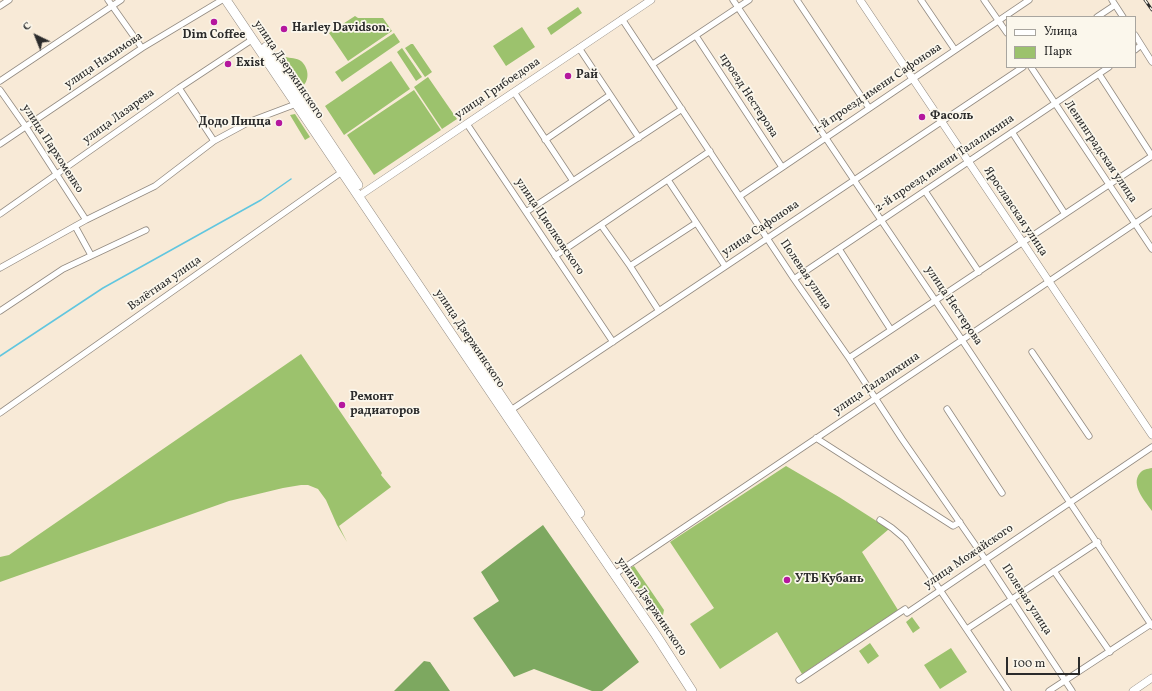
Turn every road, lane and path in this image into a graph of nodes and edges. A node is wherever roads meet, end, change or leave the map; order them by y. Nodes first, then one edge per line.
1 (9, 0) edge
2 (108, 0) edge
3 (121, 0) edge
4 (222, 0) edge
5 (226, 0) edge
6 (234, 0) edge
7 (651, 0) edge
8 (733, 0) edge
9 (749, 0) edge
10 (797, 0) edge
11 (860, 0) edge
12 (921, 0) edge
13 (984, 0) edge
14 (1028, 0) edge
15 (1114, 2) edge
16 (0, 6) edge
17 (112, 6) junction
18 (738, 7) junction
19 (1098, 16) edge
20 (1122, 16) edge
21 (622, 19) junction
22 (998, 21) junction
23 (1006, 33) edge
24 (696, 36) junction
25 (1136, 36) edge
26 (253, 39) junction
27 (1142, 45) junction
28 (142, 48) junction
29 (579, 48) junction
30 (1136, 49) edge
31 (955, 50) junction
32 (1152, 62) edge
33 (653, 64) junction
34 (1022, 68) edge
35 (1032, 68) edge
36 (1108, 68) edge
37 (1099, 74) junction
38 (913, 79) junction
39 (0, 81) edge
40 (179, 88) junction
41 (0, 90) edge
42 (514, 92) junction
43 (610, 95) junction
44 (296, 104) junction
45 (1055, 104) junction
46 (869, 108) junction
47 (682, 109) junction
48 (941, 122) junction
49 (467, 124) junction
50 (26, 127) junction
51 (1012, 132) junction
52 (639, 138) junction
53 (826, 138) junction
54 (545, 140) junction
55 (214, 141) junction
56 (0, 144) edge
57 (710, 151) junction
58 (1152, 156) edge
59 (968, 162) junction
60 (782, 168) junction
61 (343, 173) junction
62 (56, 175) junction
63 (668, 180) junction
64 (854, 180) junction
65 (573, 181) junction
66 (1109, 184) junction
67 (925, 191) junction
68 (361, 195) junction
69 (740, 196) junction
70 (526, 212) junction
71 (1152, 212) edge
72 (0, 214) edge
73 (1065, 214) junction
74 (86, 220) junction
75 (882, 220) junction
76 (696, 223) junction
77 (1135, 224) junction
78 (601, 225) junction
79 (75, 226) junction
80 (146, 230) dead end
81 (767, 238) junction
82 (1022, 243) junction
83 (839, 249) junction
84 (1152, 249) edge
85 (92, 255) junction
86 (555, 256) junction
87 (630, 266) junction
88 (725, 266) junction
89 (0, 268) edge
90 (979, 272) junction
91 (794, 279) junction
92 (1048, 282) junction
93 (936, 300) junction
94 (0, 310) edge
95 (659, 311) junction
96 (891, 330) junction
97 (962, 340) junction
98 (613, 342) junction
99 (1032, 352) dead end
100 (849, 358) junction
101 (875, 398) junction
102 (947, 409) dead end
103 (511, 410) junction
104 (0, 413) edge
105 (1152, 435) edge
106 (1088, 436) dead end
107 (816, 438) junction
108 (1152, 447) edge
109 (1002, 493) dead end
110 (1070, 502) junction
111 (880, 520) dead end
112 (960, 522) junction
113 (1098, 542) junction
114 (985, 559) junction
115 (1054, 571) junction
116 (617, 572) junction
117 (940, 590) junction
118 (1011, 599) junction
119 (1152, 625) edge
120 (967, 628) junction
121 (1110, 652) junction
122 (1152, 678) edge
123 (799, 680) dead end
124 (1065, 681) junction
125 (692, 691) edge
126 (700, 691) edge
127 (1008, 691) edge
128 (1049, 691) edge
129 (1072, 691) edge
130 (1133, 691) edge

1 - 16 street
2 - 17 street
3 - 17 street
4 - 28 street, улица Нахимова
5 - 26 main road, улица Дзержинского
6 - 68 main road, улица Дзержинского
7 - 21 street, улица Грибоедова
8 - 18 street, улица Нестерова
9 - 18 street
10 - 46 street
11 - 38 street, Ярославская улица
12 - 31 street
13 - 22 street
14 - 22 street, 1-й проезд имени Сафонова
15 - 19 street
15 - 20 street
17 - 28 street
17 - 39 street
18 - 24 street
18 - 53 street, улица Нестерова
21 - 29 street, улица Грибоедова
21 - 33 street, Полевая улица
22 - 23 street
22 - 31 street, 1-й проезд имени Сафонова
24 - 33 street
24 - 60 street, проезд Нестерова
25 - 27 street
26 - 40 street, улица Лазарева
26 - 44 main road, улица Дзержинского
27 - 30 street
27 - 32 street
28 - 50 street, улица Нахимова
29 - 42 street, улица Грибоедова
29 - 43 street
31 - 38 street, 1-й проезд имени Сафонова
33 - 47 street, Полевая улица
34 - 48 street, улица Сафонова
35 - 45 street, Ленинградская улица
36 - 37 street, 2-й проезд имени Талалихина
37 - 45 street, 2-й проезд имени Талалихина
37 - 58 street
38 - 46 street, 1-й проезд имени Сафонова
38 - 48 street, Ярославская улица
40 - 55 street
40 - 62 street, улица Лазарева
41 - 50 street, улица Пархоменко
42 - 49 street, улица Грибоедова
42 - 54 street
43 - 52 street
43 - 54 street
44 - 55 street
44 - 61 main road, улица Дзержинского
45 - 51 street, 2-й проезд имени Талалихина
45 - 66 street, Ленинградская улица
46 - 53 street, 1-й проезд имени Сафонова
47 - 52 street
47 - 57 street, Полевая улица
48 - 59 street, Ярославская улица
48 - 64 street, улица Сафонова
49 - 68 street, улица Грибоедова
49 - 70 street, улица Циолковского
50 - 56 street, улица Нахимова
50 - 62 street, улица Пархоменко
51 - 59 street, 2-й проезд имени Талалихина
51 - 73 street
52 - 65 street
53 - 60 street, 1-й проезд имени Сафонова
53 - 64 street, улица Нестерова
54 - 65 street
55 - 74 street
57 - 63 street
57 - 69 street, Полевая улица
58 - 66 street
59 - 67 street, 2-й проезд имени Талалихина
59 - 82 street, Ярославская улица
60 - 69 street, 1-й проезд имени Сафонова
61 - 68 main road, улица Дзержинского
61 - 104 street, Взлётная улица
62 - 72 street, улица Лазарева
62 - 74 street, улица Пархоменко
63 - 76 street
63 - 78 street
64 - 75 street, улица Нестерова
64 - 81 street, улица Сафонова
65 - 70 street
66 - 73 street
66 - 77 street, Ленинградская улица
67 - 75 street, 2-й проезд имени Талалихина
67 - 90 street
68 - 103 main road, улица Дзержинского
68 - 116 main road, улица Дзержинского
69 - 81 street, Полевая улица
70 - 86 street, улица Циолковского
71 - 77 street, улица Талалихина
73 - 82 street
74 - 79 street
75 - 83 street, 2-й проезд имени Талалихина
75 - 93 street, улица Нестерова
76 - 87 street
76 - 88 street
77 - 84 street, Ленинградская улица
77 - 92 street, улица Талалихина
78 - 86 street
78 - 87 street
79 - 85 street
79 - 89 street
80 - 85 street
81 - 88 street, улица Сафонова
81 - 91 street, Полевая улица
82 - 90 street
82 - 92 street, Ярославская улица
83 - 91 street, 2-й проезд имени Талалихина
83 - 96 street
85 - 94 street
86 - 98 street, улица Циолковского
87 - 95 street
88 - 95 street, улица Сафонова
90 - 93 street
91 - 100 street, Полевая улица
92 - 97 street, улица Талалихина
92 - 105 street, Ярославская улица
93 - 96 street
93 - 97 street, улица Нестерова
95 - 98 street, улица Сафонова
96 - 100 street
97 - 101 street, улица Талалихина
97 - 110 street, улица Нестерова
98 - 103 street, улица Сафонова
99 - 106 street
100 - 101 street, Полевая улица
101 - 107 street, улица Талалихина
101 - 112 street, Полевая улица
102 - 109 street
103 - 116 main road, улица Дзержинского
107 - 112 street
107 - 116 street, улица Талалихина
108 - 110 street, улица Можайского
110 - 113 street, улица Нестерова
110 - 114 street, улица Можайского
111 - 117 street
112 - 114 street, Полевая улица
113 - 115 street
113 - 119 street, улица Нестерова
114 - 117 street, улица Можайского
114 - 118 street, Полевая улица
115 - 118 street
115 - 121 street
116 - 125 main road, улица Дзержинского
116 - 126 main road, улица Дзержинского
117 - 120 street
117 - 123 street, улица Можайского
118 - 120 street
118 - 124 street, Полевая улица
119 - 121 street
120 - 127 street
121 - 124 street
122 - 130 street
124 - 128 street
124 - 129 street, Полевая улица

